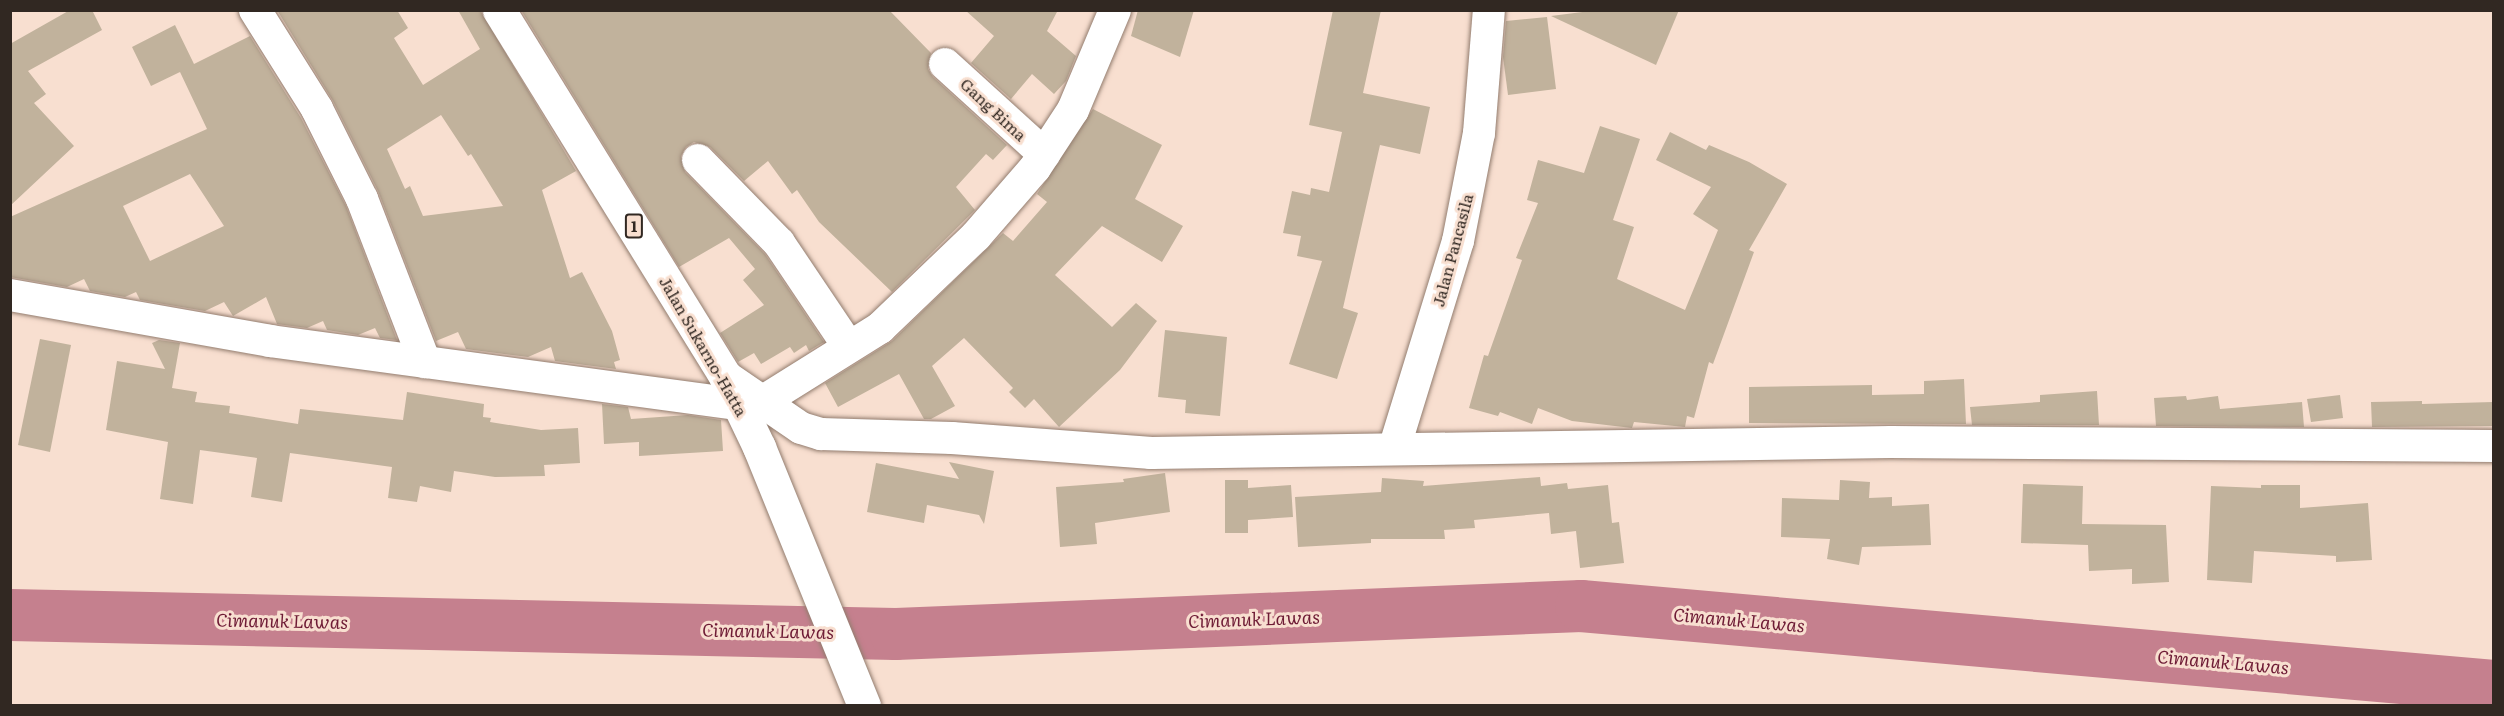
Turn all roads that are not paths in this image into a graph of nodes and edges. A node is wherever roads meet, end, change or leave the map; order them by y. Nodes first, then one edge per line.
1 (255, 10) edge
2 (499, 10) edge
3 (1115, 10) edge
4 (1489, 10) edge
5 (945, 64) dead end
6 (1044, 154) junction
7 (698, 160) dead end
8 (10, 295) edge
9 (849, 347) junction
10 (425, 362) junction
11 (742, 394) junction
12 (2493, 446) edge
13 (1394, 449) junction
14 (864, 705) edge

1 - 10 street
2 - 11 highway, Jalan Sukarno-Hatta / 1
3 - 6 street
4 - 13 street, Jalan Pancasila
5 - 6 street, Gang Bima
6 - 9 street
7 - 9 street
8 - 10 street
9 - 11 street
10 - 11 street
11 - 13 street
11 - 14 highway, Jalan Sukarno-Hatta / 1
12 - 13 street

